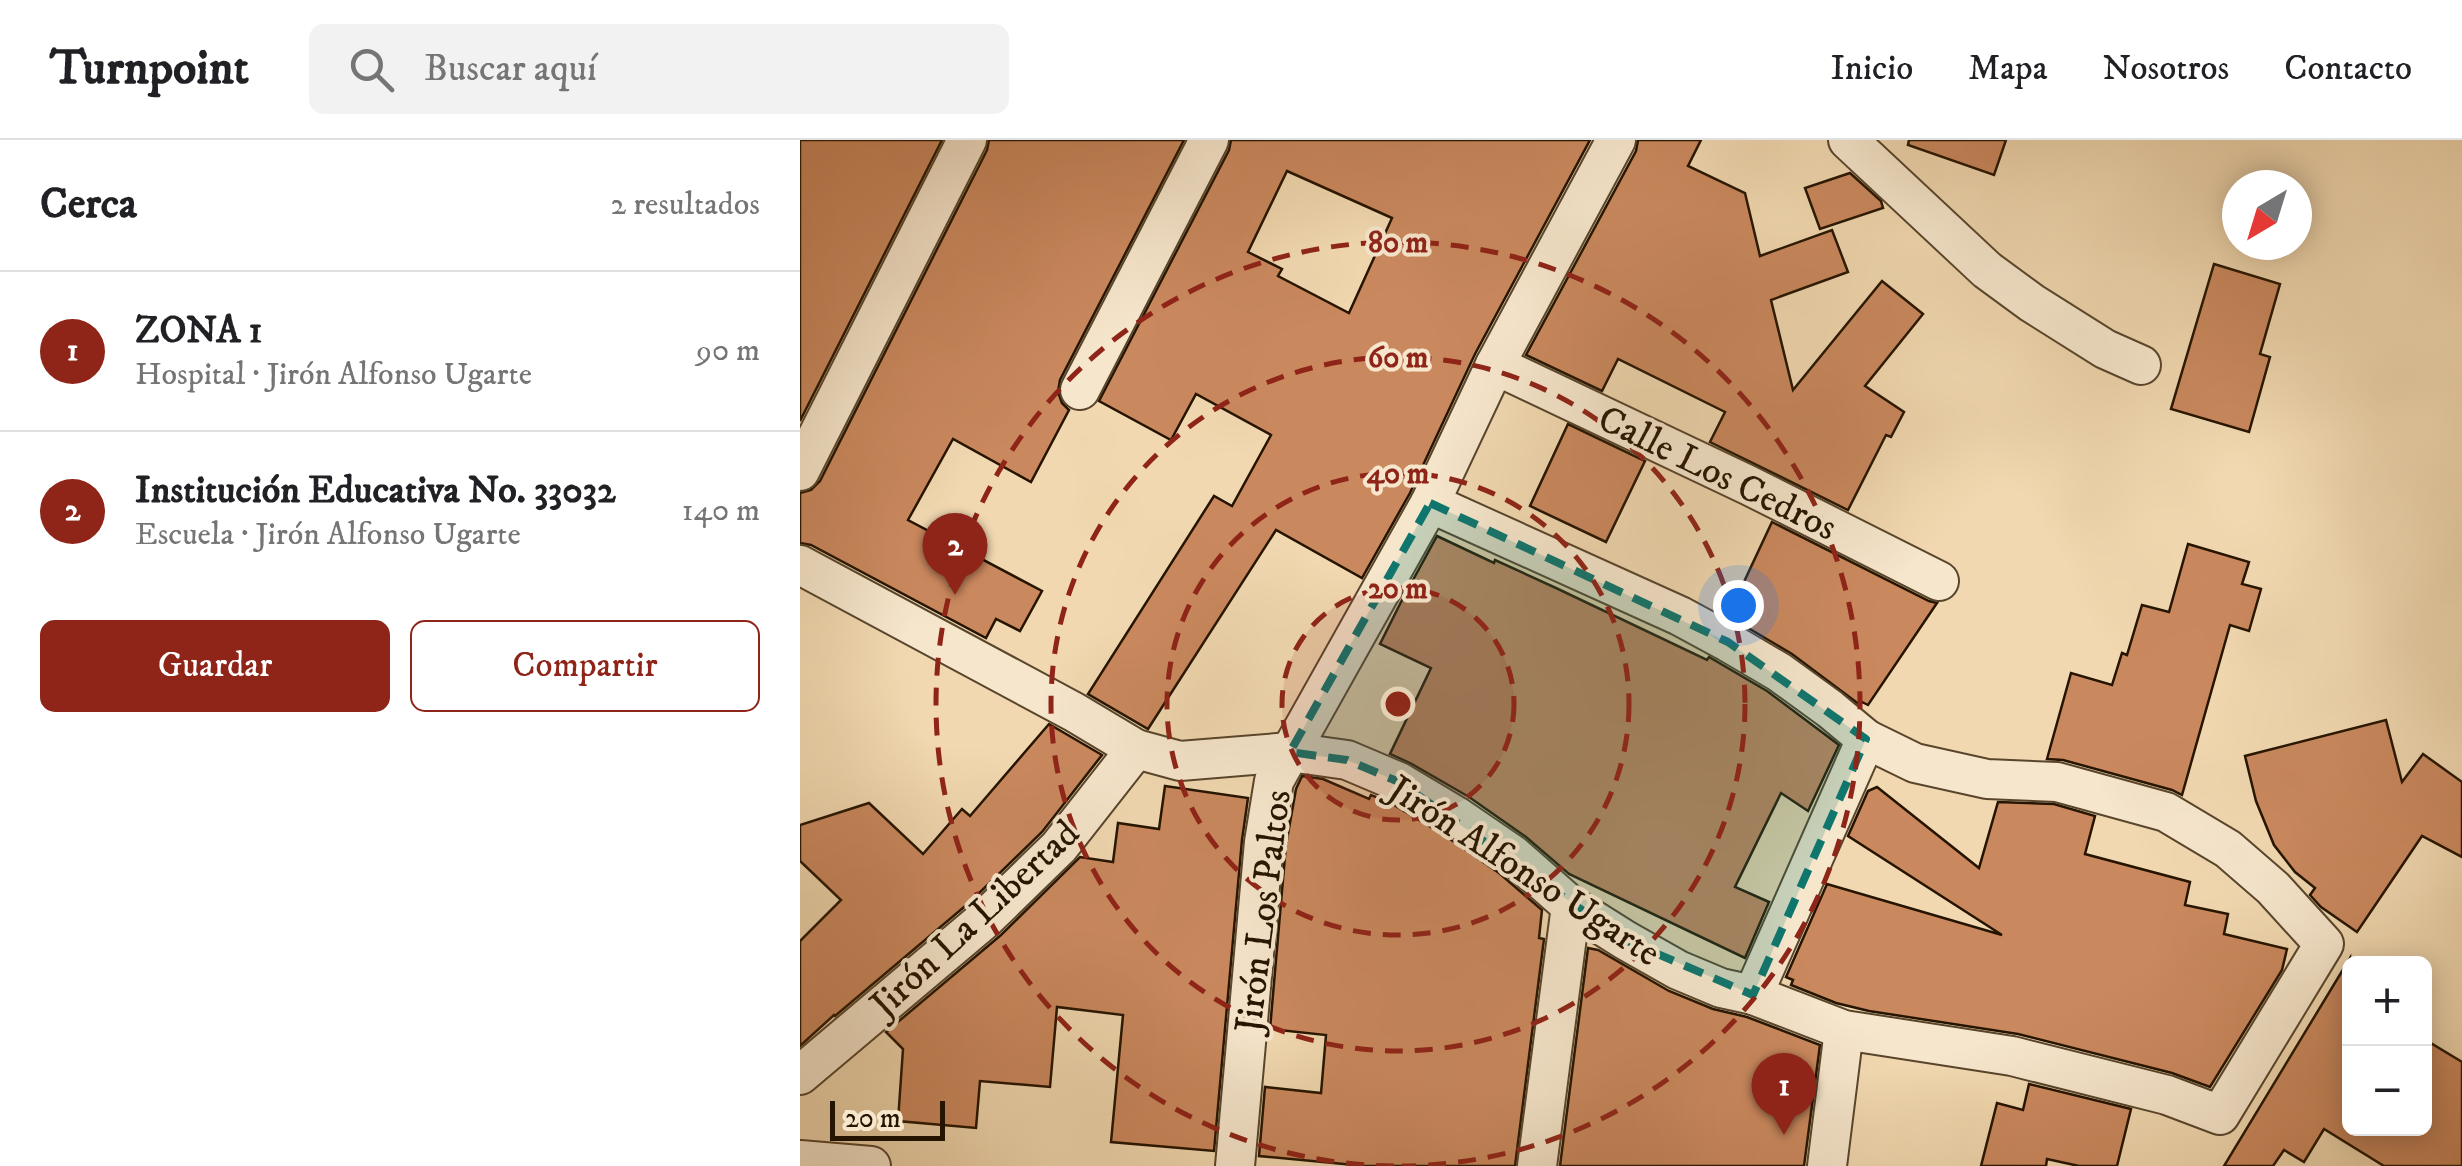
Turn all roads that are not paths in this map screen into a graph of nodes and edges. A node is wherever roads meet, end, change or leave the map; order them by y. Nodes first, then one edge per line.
1 (967, 140) edge
2 (1209, 140) edge
3 (1616, 140) edge
4 (1848, 140) edge
5 (1495, 365) junction
6 (2141, 365) dead end
7 (1080, 390) dead end
8 (800, 471) edge
9 (1430, 503) junction
10 (800, 565) edge
11 (1939, 581) dead end
12 (1866, 739) junction
13 (1136, 749) junction
14 (1290, 752) junction
15 (1571, 906) junction
16 (1753, 995) junction
17 (1844, 1030) junction
18 (800, 1076) edge
19 (800, 1160) edge
20 (872, 1166) edge
21 (1235, 1166) edge
22 (1537, 1166) edge
23 (1827, 1166) edge

1 - 8 street
2 - 7 street
3 - 5 street, Jirón Los Paltos
4 - 6 street
5 - 9 street, Jirón Los Paltos
5 - 11 street, Calle Los Cedros
9 - 12 street
9 - 14 street, Jirón Los Paltos
10 - 13 street, Jirón Alfonso Ugarte
12 - 16 street
12 - 17 street, Jirón Alfonso Ugarte
13 - 14 street, Jirón Alfonso Ugarte
13 - 18 street, Jirón La Libertad
14 - 15 street, Jirón Alfonso Ugarte
14 - 21 street, Jirón Los Paltos
15 - 16 street, Jirón Alfonso Ugarte
15 - 22 street
16 - 17 street, Jirón Alfonso Ugarte
17 - 23 street
19 - 20 street

